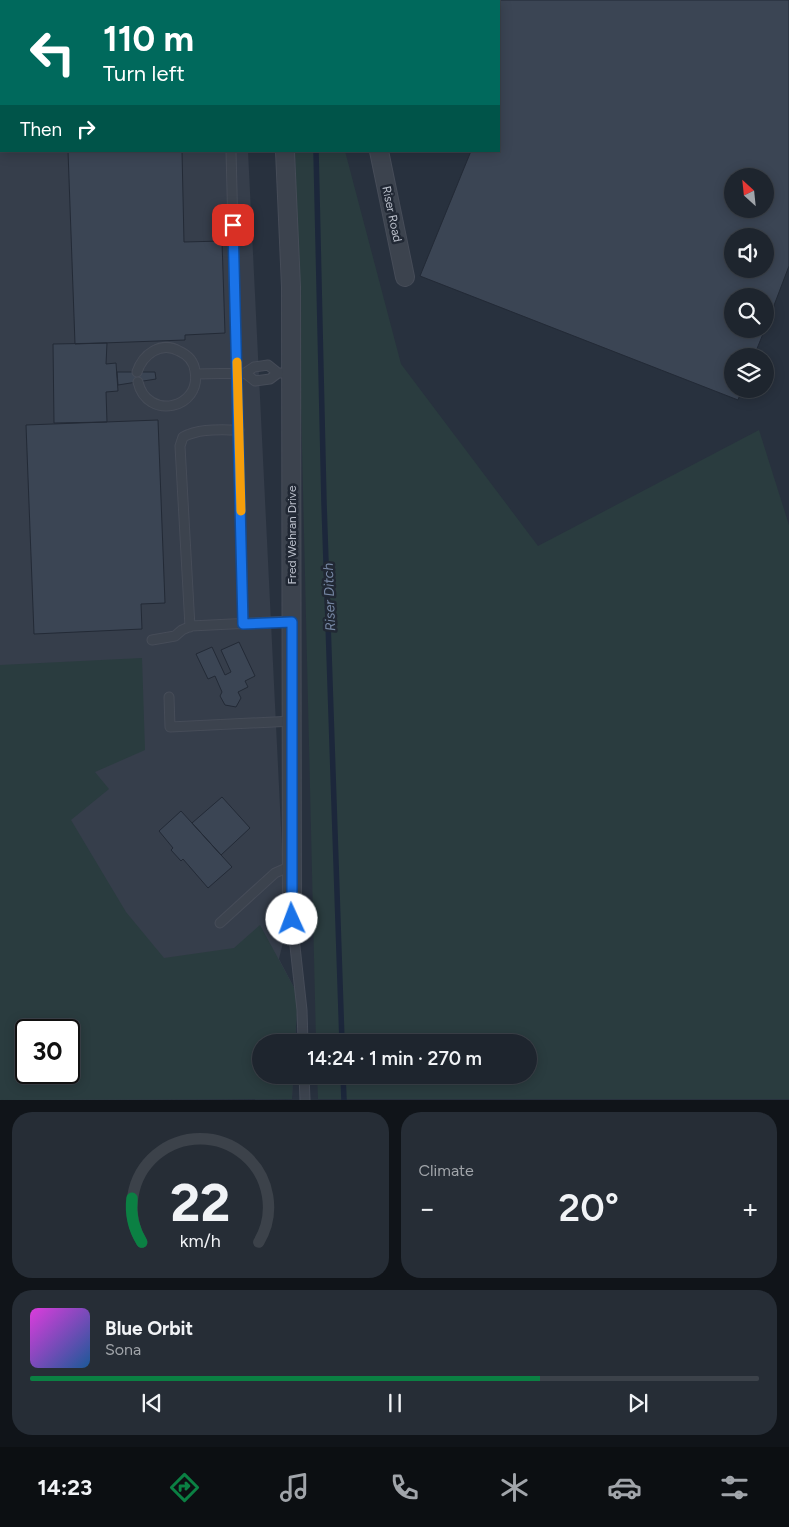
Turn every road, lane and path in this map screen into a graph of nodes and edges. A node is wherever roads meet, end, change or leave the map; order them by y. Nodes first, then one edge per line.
1 (231, 152) edge
2 (285, 152) edge
3 (379, 152) edge
4 (405, 277) dead end
5 (137, 372) dead end
6 (242, 373) junction
7 (285, 373) junction
8 (196, 374) junction
9 (138, 382) dead end
10 (239, 430) junction
11 (292, 622) junction
12 (243, 624) junction
13 (190, 626) junction
14 (152, 640) dead end
15 (170, 697) dead end
16 (292, 721) junction
17 (291, 866) junction
18 (292, 919) joint
19 (220, 923) dead end
20 (303, 1034) edge
21 (304, 1084) edge
22 (305, 1100) edge

1 - 6 lane
2 - 7 street, Fred Wehran Drive
3 - 4 street, Riser Road
5 - 8 lane
6 - 7 lane
6 - 7 lane
6 - 8 lane
6 - 10 lane
7 - 11 street, Fred Wehran Drive
8 - 9 lane
10 - 12 lane
10 - 13 lane
11 - 12 lane
11 - 16 street, Fred Wehran Drive
12 - 13 lane
13 - 14 lane
15 - 16 lane
16 - 17 street, Fred Wehran Drive
17 - 18 street, Fred Wehran Drive
17 - 19 lane
18 - 20 lane
21 - 22 lane

